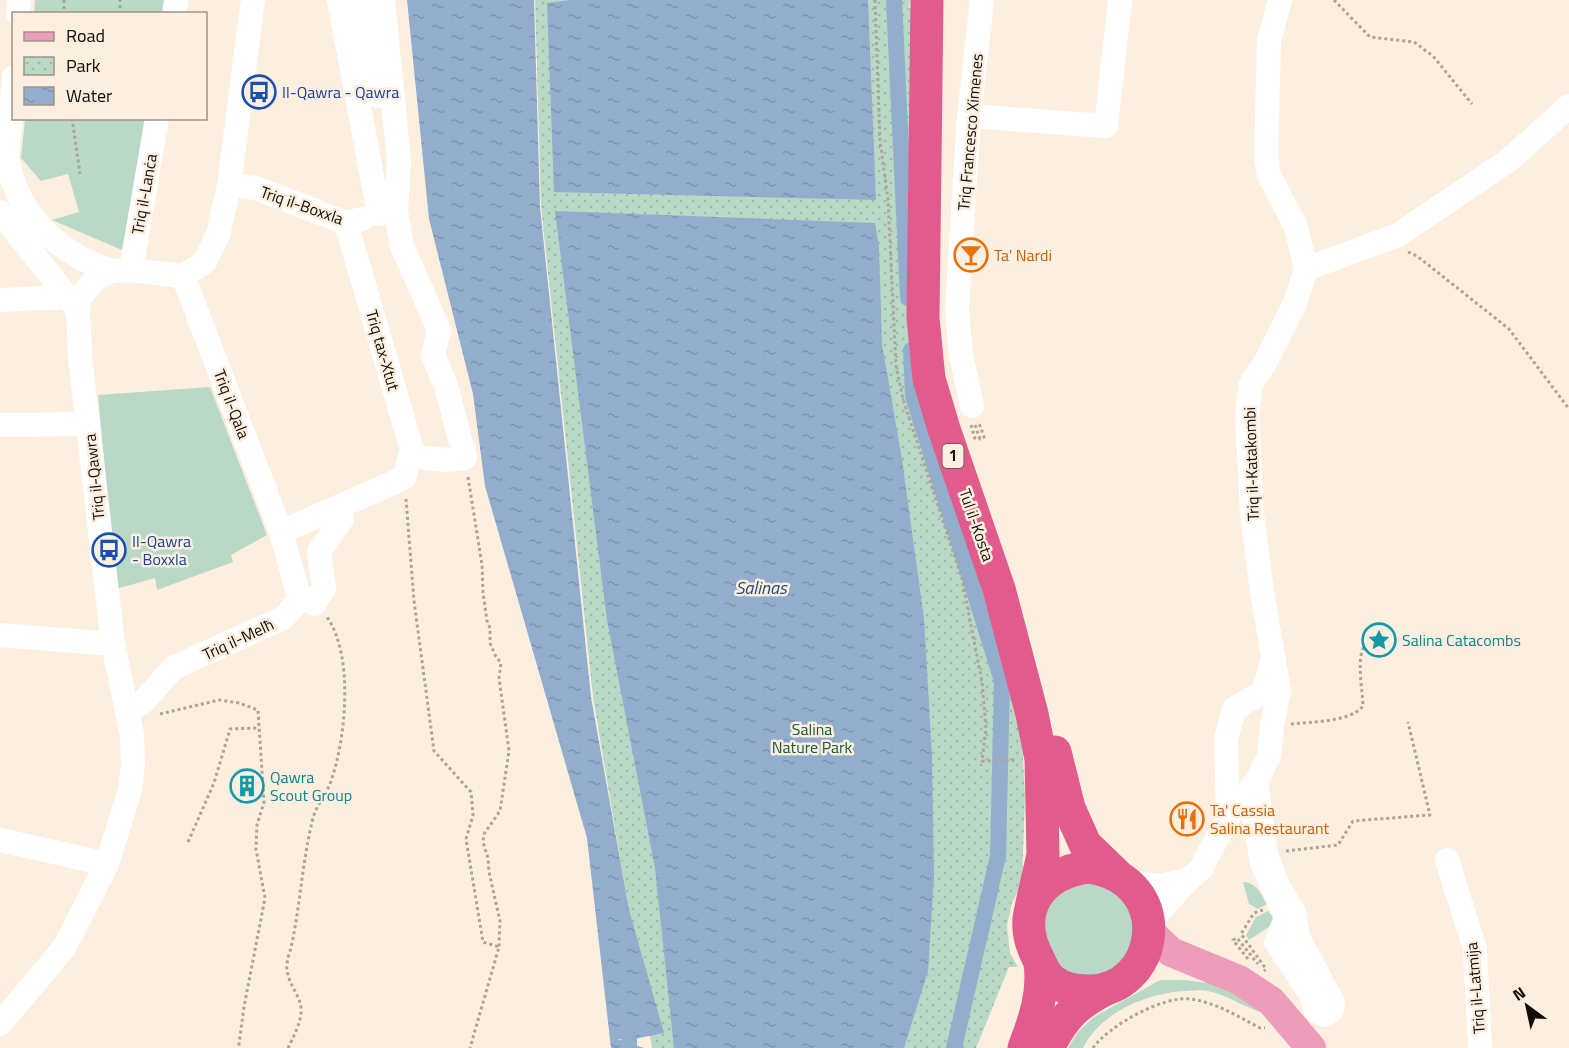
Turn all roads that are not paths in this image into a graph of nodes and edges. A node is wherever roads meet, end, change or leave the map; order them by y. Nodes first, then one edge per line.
1 (253, 0) edge
2 (339, 0) edge
3 (362, 0) edge
4 (383, 0) edge
5 (927, 0) edge
6 (938, 0) edge
7 (982, 0) edge
8 (1120, 0) edge
9 (1280, 0) edge
10 (12, 94) edge
11 (1569, 106) edge
12 (969, 116) junction
13 (157, 120) edge
14 (4, 161) edge
15 (399, 161) junction
16 (229, 185) junction
17 (388, 212) junction
18 (0, 213) edge
19 (346, 223) junction
20 (1306, 269) junction
21 (122, 271) junction
22 (183, 276) junction
23 (0, 300) edge
24 (73, 303) junction
25 (972, 406) dead end
26 (88, 424) junction
27 (0, 425) edge
28 (407, 467) junction
29 (337, 508) junction
30 (281, 532) junction
31 (307, 602) junction
32 (0, 635) edge
33 (113, 644) junction
34 (1273, 659) junction
35 (1243, 703) junction
36 (136, 706) junction
37 (1273, 722) junction
38 (1250, 789) junction
39 (1228, 817) junction
40 (0, 840) edge
41 (1447, 860) dead end
42 (108, 864) junction
43 (1122, 878) junction
44 (1188, 880) junction
45 (1032, 903) junction
46 (1149, 927) junction
47 (1040, 963) junction
48 (1203, 964) junction
49 (1115, 984) junction
50 (0, 1024) edge
51 (1303, 1039) edge
52 (1024, 1048) edge
53 (1048, 1048) edge
54 (1480, 1048) edge

1 - 16 street
2 - 17 street
3 - 15 street
4 - 15 street
5 - 45 highway, Tul il-Kosta / 1
6 - 43 highway, Tul il-Kosta / 1
7 - 12 street, Triq Francesco Ximenes
8 - 12 street
9 - 20 street
10 - 14 street
11 - 20 street
12 - 25 street, Triq Francesco Ximenes
13 - 21 street, Triq il-Lanċa
14 - 21 street
15 - 17 street
16 - 19 street, Triq il-Boxxla
16 - 22 street
17 - 19 street, Triq il-Boxxla
17 - 28 street
18 - 24 street
19 - 28 street, Triq tax-Xtut
20 - 34 street, Triq il-Katakombi
21 - 22 street
21 - 24 street, Triq il-Qawra
22 - 30 street, Triq il-Qala
23 - 24 street
24 - 26 street, Triq il-Qawra
26 - 27 street
26 - 33 street, Triq il-Qawra
28 - 29 street
29 - 30 street
29 - 31 street
30 - 31 street
31 - 36 street, Triq il-Melħ
32 - 33 street
33 - 36 street, Triq il-Qawra
34 - 35 street, Triq il-Katakombi
34 - 37 street, Triq il-Katakombi
35 - 37 street
35 - 39 street, Triq il-Katakombi
36 - 42 street, Triq il-Qawra
37 - 38 street, Triq il-Katakombi
38 - 38 street
38 - 39 street, Triq il-Katakombi
39 - 44 street, Triq il-Katakombi
40 - 42 street
41 - 54 street, Triq il-Latmija
42 - 50 street, Triq il-Qawra
43 - 44 street
43 - 45 highway
43 - 46 highway, 1
44 - 46 street, Triq il-Katakombi
45 - 47 highway, 1
46 - 48 main road
46 - 49 highway
47 - 49 highway, 1
47 - 52 highway, 1
48 - 49 main road
48 - 51 main road
49 - 53 highway

